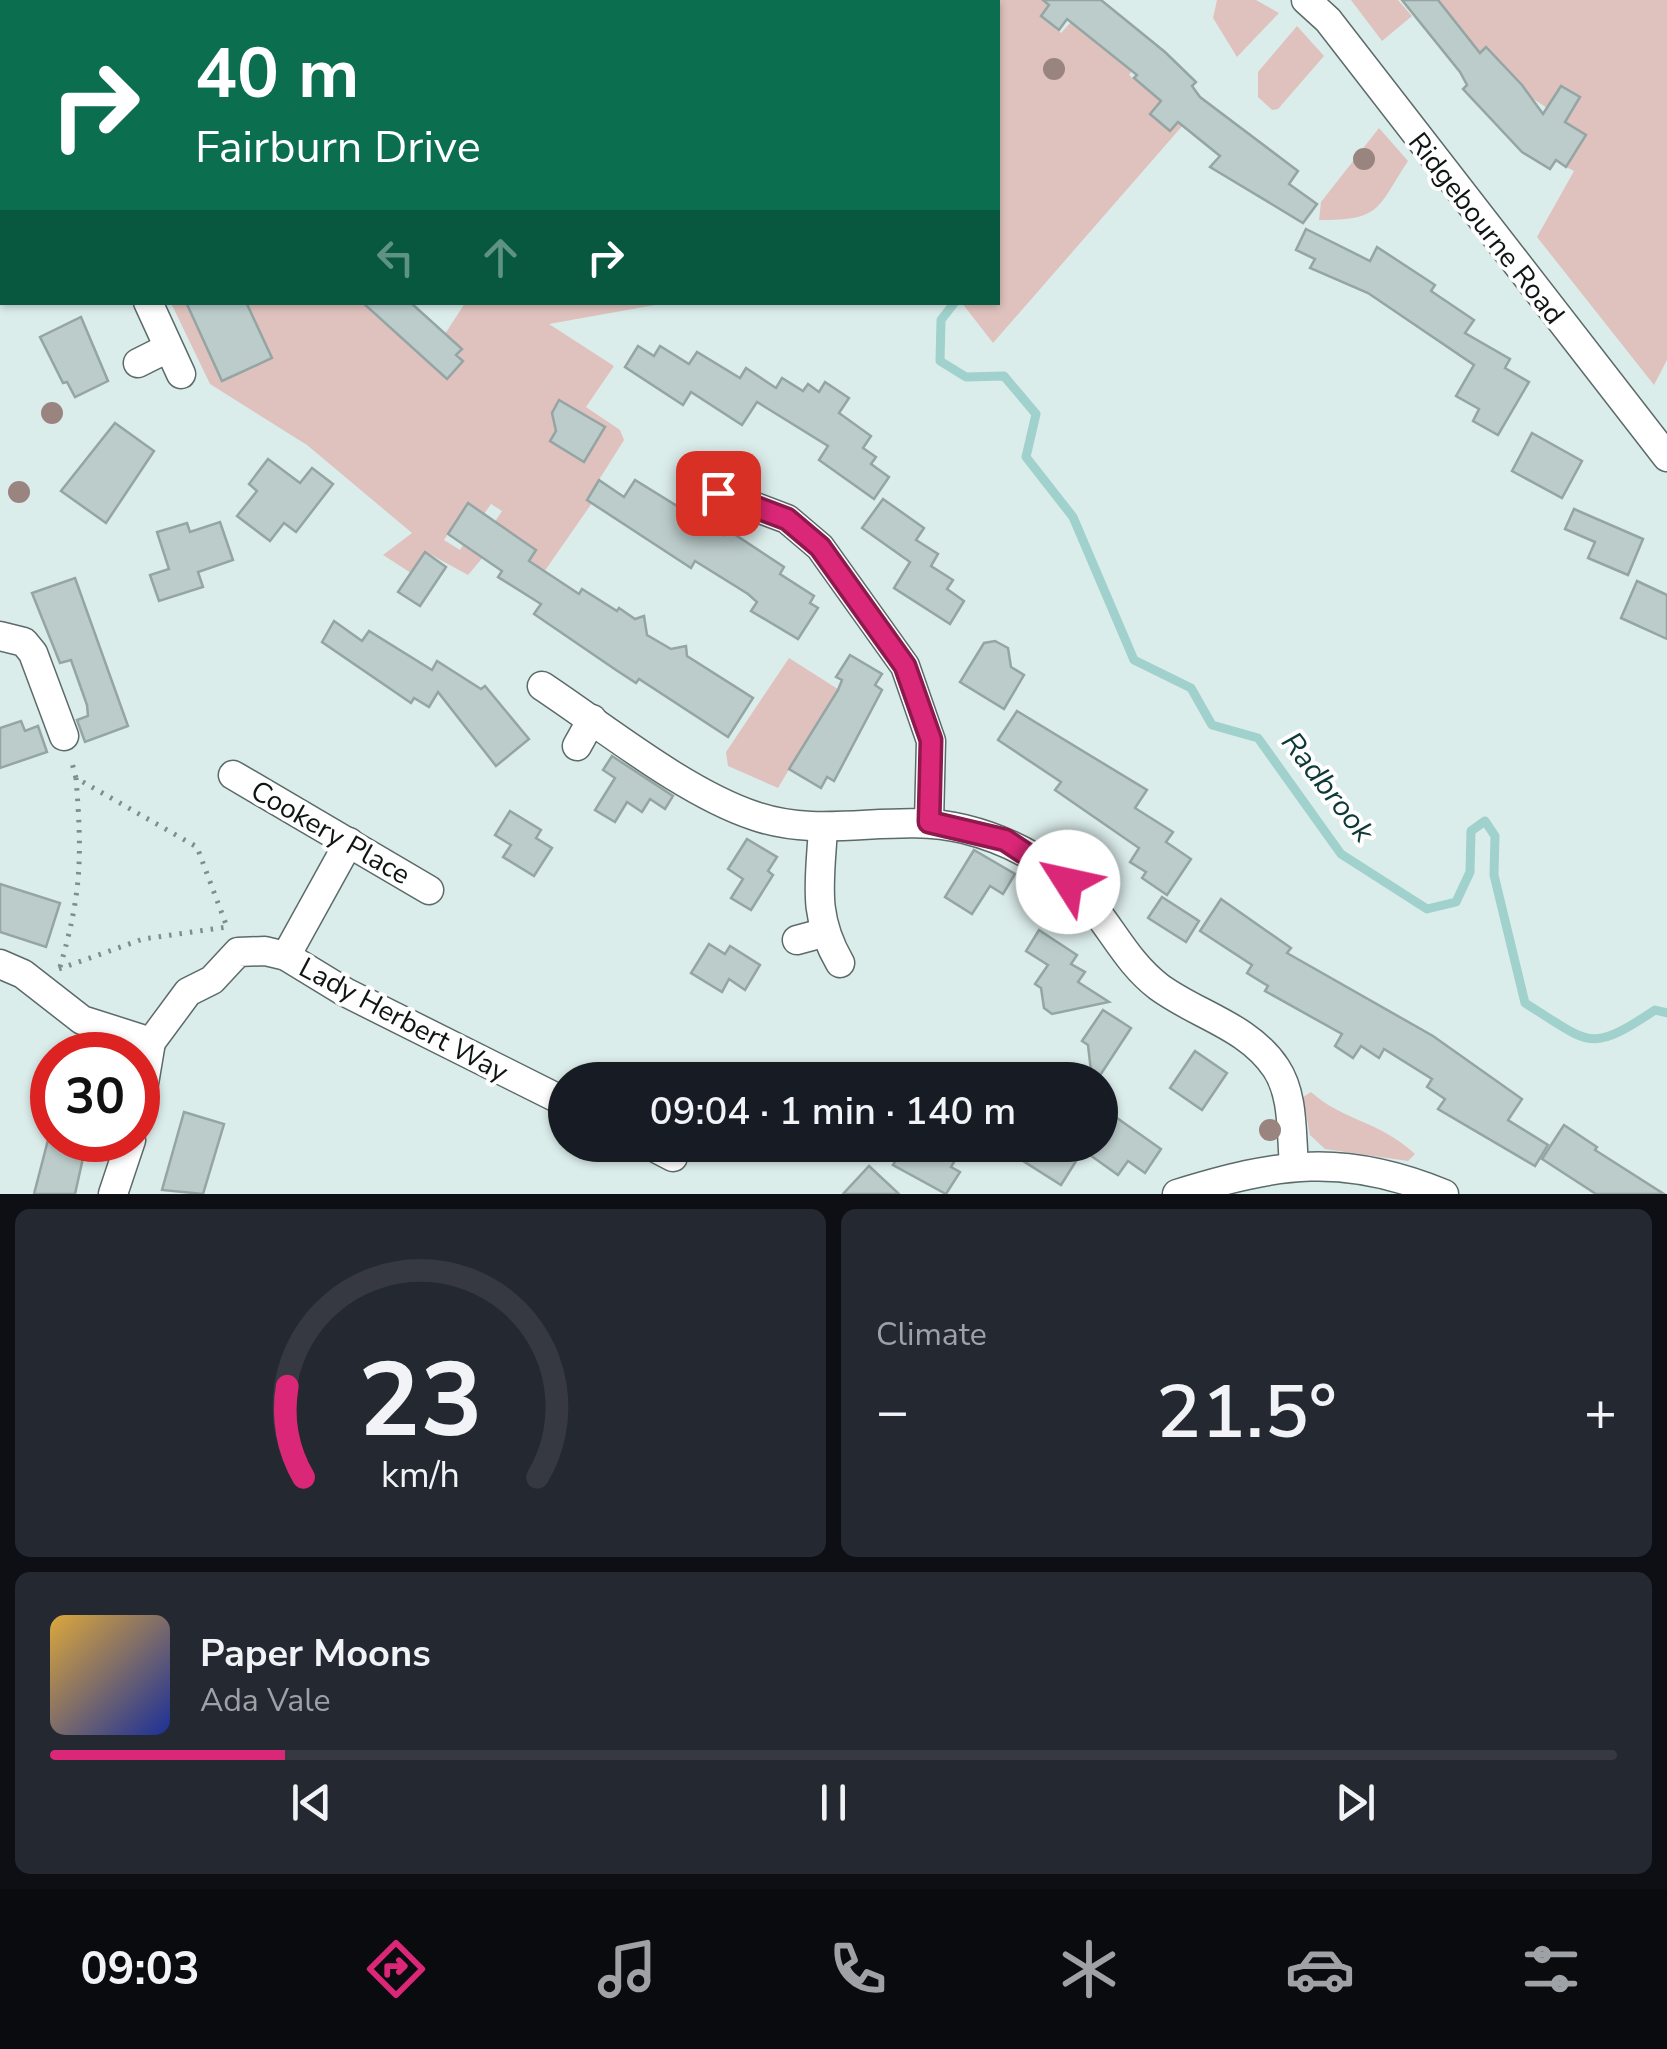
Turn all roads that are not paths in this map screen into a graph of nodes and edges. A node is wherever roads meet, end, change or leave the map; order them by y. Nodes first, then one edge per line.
1 (1306, 0) edge
2 (149, 305) edge
3 (168, 348) junction
4 (138, 363) dead end
5 (181, 374) dead end
6 (1667, 457) edge
7 (718, 493) dead end
8 (0, 636) edge
9 (542, 686) dead end
10 (592, 719) junction
11 (64, 736) road end
12 (577, 746) dead end
13 (233, 775) dead end
14 (929, 822) junction
15 (823, 828) junction
16 (349, 842) junction
17 (428, 890) dead end
18 (286, 956) junction
19 (840, 963) dead end
20 (0, 964) edge
21 (120, 1032) edge
22 (159, 1032) edge
23 (548, 1094) edge
24 (123, 1162) edge
25 (1294, 1164) junction
26 (113, 1194) edge
27 (1177, 1194) edge
28 (1444, 1194) edge

1 - 6 street, Ridgebourne Road
2 - 3 street
3 - 4 street
3 - 5 street
7 - 14 street
8 - 11 street
9 - 10 street
10 - 12 street
10 - 15 street
13 - 16 street, Cookery Place
14 - 15 street
14 - 25 street
15 - 19 street
16 - 17 street, Cookery Place
16 - 18 street
18 - 22 street, Lady Herbert Way
18 - 23 street, Lady Herbert Way
20 - 21 street
24 - 26 street
25 - 27 street
25 - 28 street

